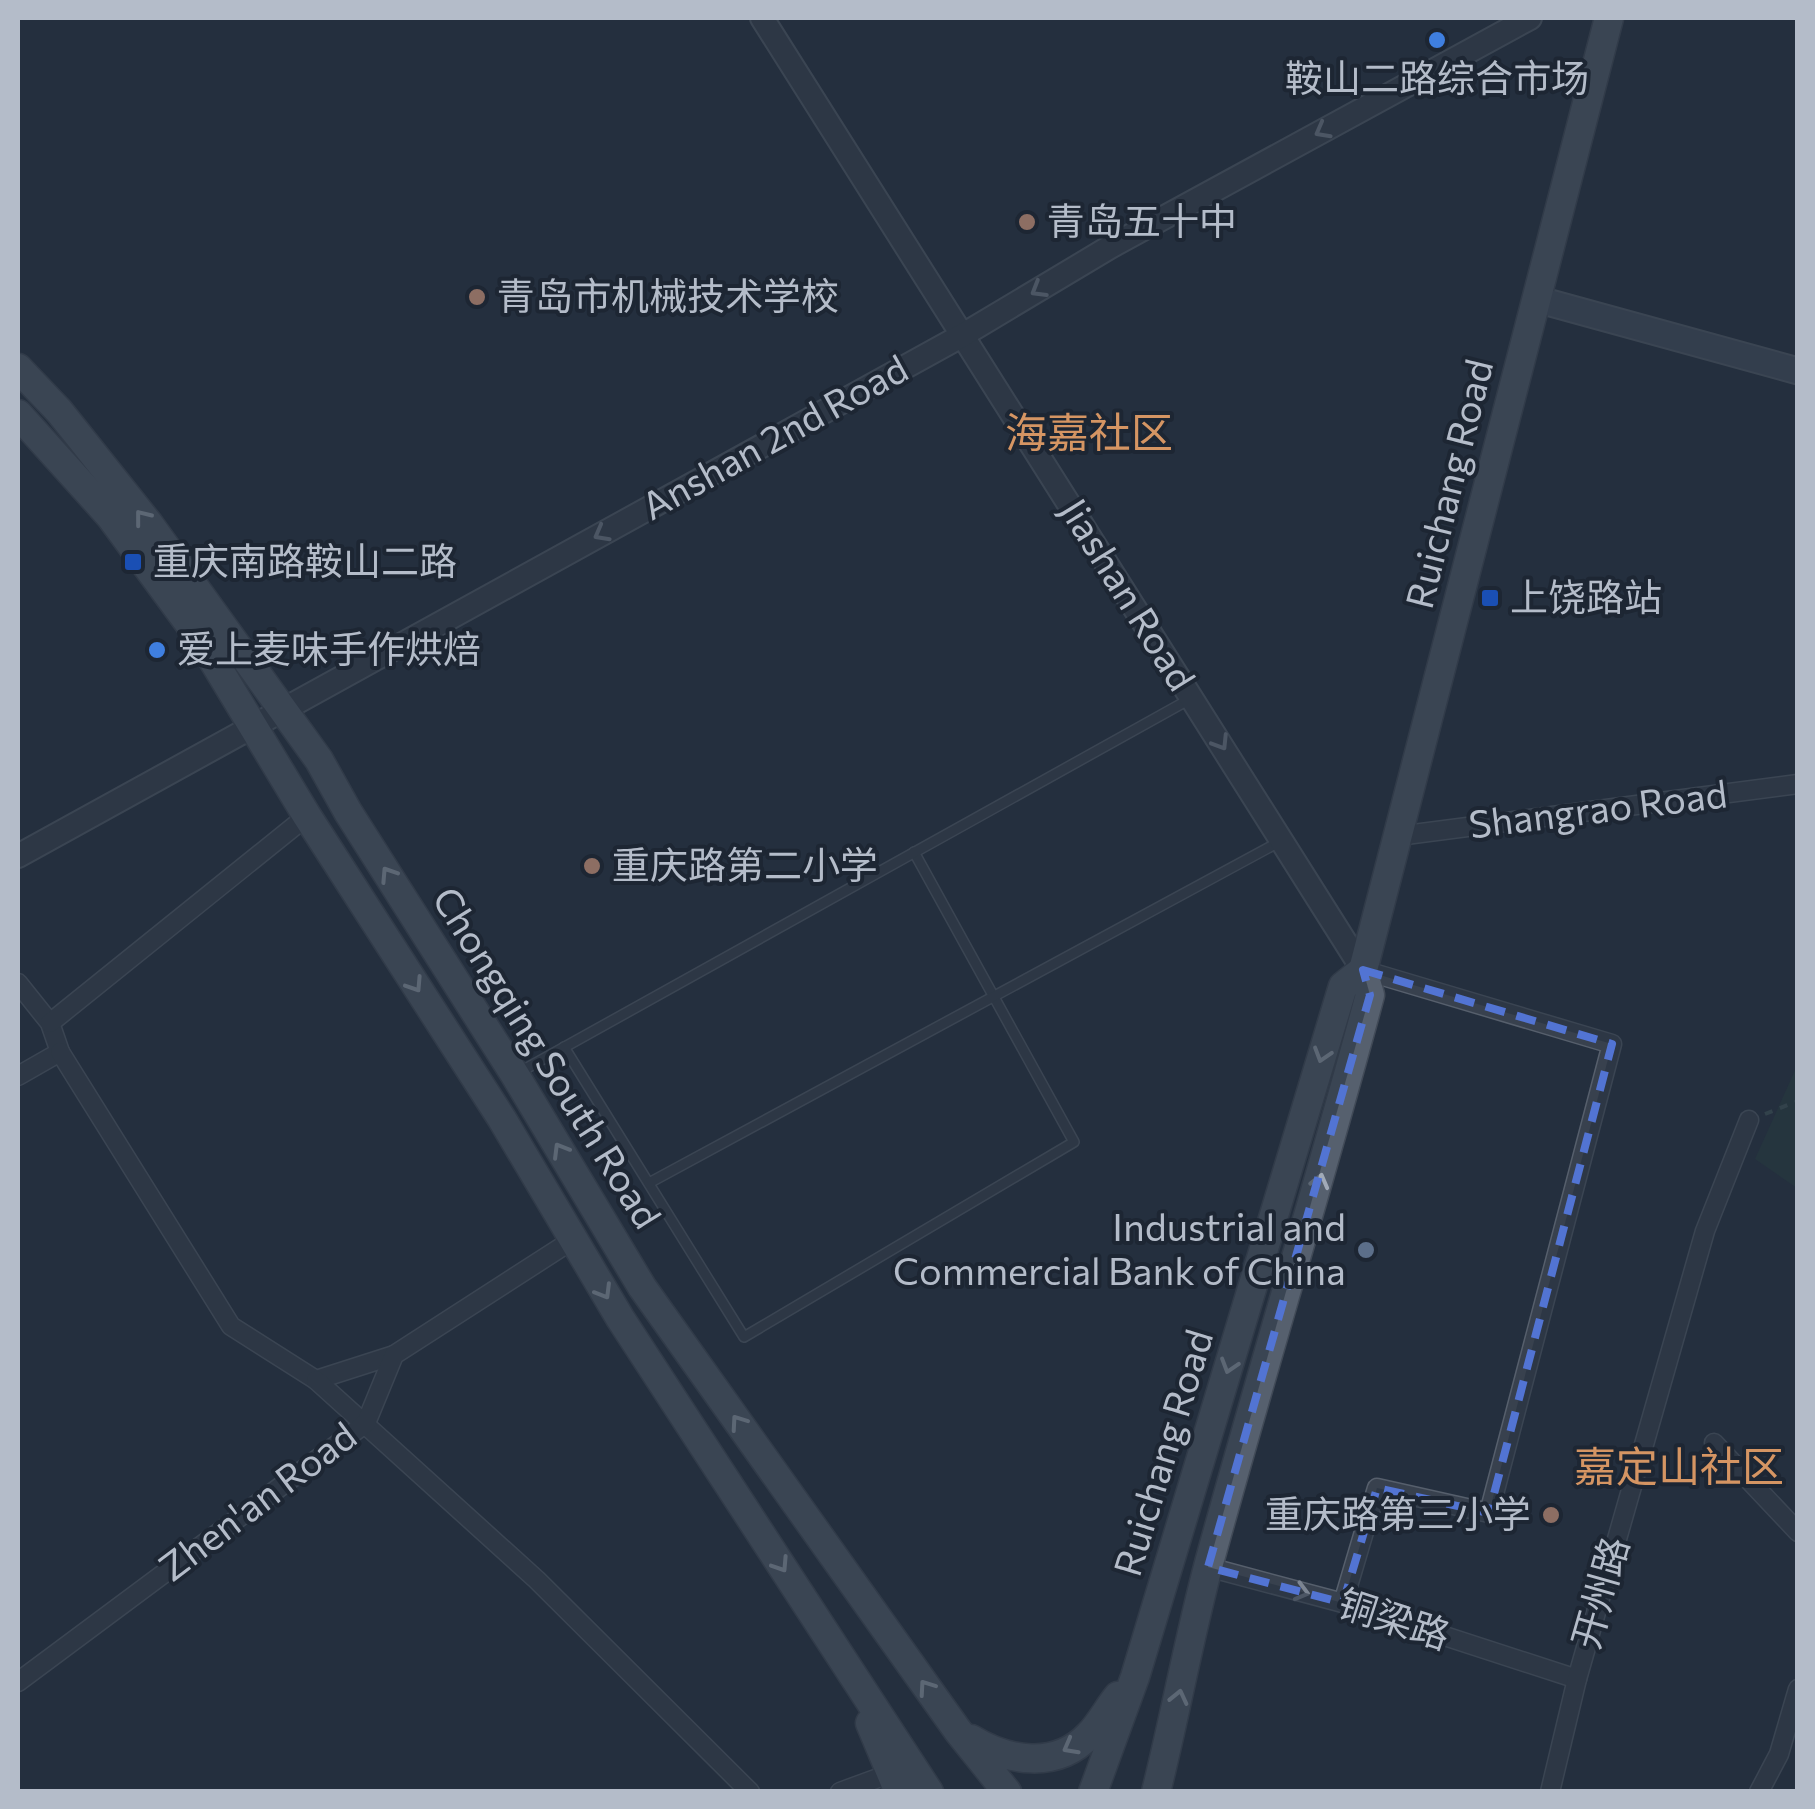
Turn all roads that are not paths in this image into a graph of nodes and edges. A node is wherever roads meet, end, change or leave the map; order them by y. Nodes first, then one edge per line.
1 (762, 18) edge
2 (1530, 18) edge
3 (1610, 18) edge
4 (1536, 299) junction
5 (963, 335) junction
6 (18, 368) edge
7 (1798, 371) edge
8 (18, 414) edge
9 (1192, 698) junction
10 (282, 708) junction
11 (252, 725) junction
12 (1798, 784) edge
13 (307, 816) junction
14 (1398, 836) junction
15 (1282, 841) junction
16 (914, 852) junction
17 (18, 856) edge
18 (1363, 970) junction
19 (18, 983) edge
20 (994, 996) junction
21 (50, 1023) junction
22 (564, 1047) junction
23 (60, 1052) junction
24 (515, 1074) junction
25 (18, 1076) edge
26 (1749, 1120) road end
27 (649, 1183) junction
28 (574, 1240) junction
29 (394, 1354) junction
30 (316, 1380) junction
31 (366, 1422) junction
32 (1714, 1443) dead end
33 (1798, 1532) edge
34 (1208, 1567) junction
35 (1343, 1603) junction
36 (850, 1671) junction
37 (1136, 1676) junction
38 (1577, 1680) junction
39 (18, 1682) edge
40 (1798, 1689) edge
41 (958, 1731) junction
42 (1164, 1758) junction
43 (894, 1783) edge
44 (750, 1792) edge
45 (840, 1792) edge
46 (928, 1792) edge
47 (1007, 1792) edge
48 (1093, 1792) edge
49 (1156, 1792) edge
50 (1168, 1792) edge
51 (1550, 1792) edge
52 (1759, 1792) edge

1 - 5 street, Jiashan Road
2 -> 5 street, Anshan 2nd Road
3 - 4 main road, Ruichang Road
4 - 7 main road
4 - 14 main road, Ruichang Road
5 - 9 street, Jiashan Road
5 -> 10 street, Anshan 2nd Road
10 -> 6 main road, Chongqing South Road
8 - 11 main road, Chongqing South Road
9 -> 15 street, Jiashan Road
9 - 16 lane
10 - 11 street, Anshan 2nd Road
24 -> 10 main road, Chongqing South Road
11 - 13 main road, Chongqing South Road
11 - 17 street, Anshan 2nd Road
12 - 14 street, Shangrao Road
13 - 21 street
13 -> 28 main road, Chongqing South Road
14 - 18 main road, Ruichang Road
15 - 18 street, Jiashan Road
15 - 20 lane
16 - 20 lane
16 - 22 lane
34 -> 18 main road, Ruichang Road
18 - 35 street
18 -> 37 main road, Ruichang Road
19 - 21 street
20 - 27 lane
20 - 27 lane
21 - 23 street
22 - 24 lane
22 - 27 lane
23 - 25 street
23 - 30 street
41 -> 24 main road, Chongqing South Road
26 - 38 street, 开州路
28 - 29 street
28 -> 36 main road, Chongqing South Road
29 - 30 street
29 - 31 street, Zhen'an Road
30 - 31 street
31 - 39 street, Zhen'an Road
31 - 44 street
32 - 33 street
34 -> 35 street, 铜梁路
42 -> 34 main road, Ruichang Road
35 - 38 street, 铜梁路
36 - 43 main road
36 - 46 main road, Chongqing South Road
37 -> 41 main road
37 - 48 main road, Ruichang Road
38 - 51 street, 开州路
40 - 52 street
41 - 47 main road, Chongqing South Road
42 - 49 main road, Ruichang Road
42 - 50 main road
43 - 45 street

